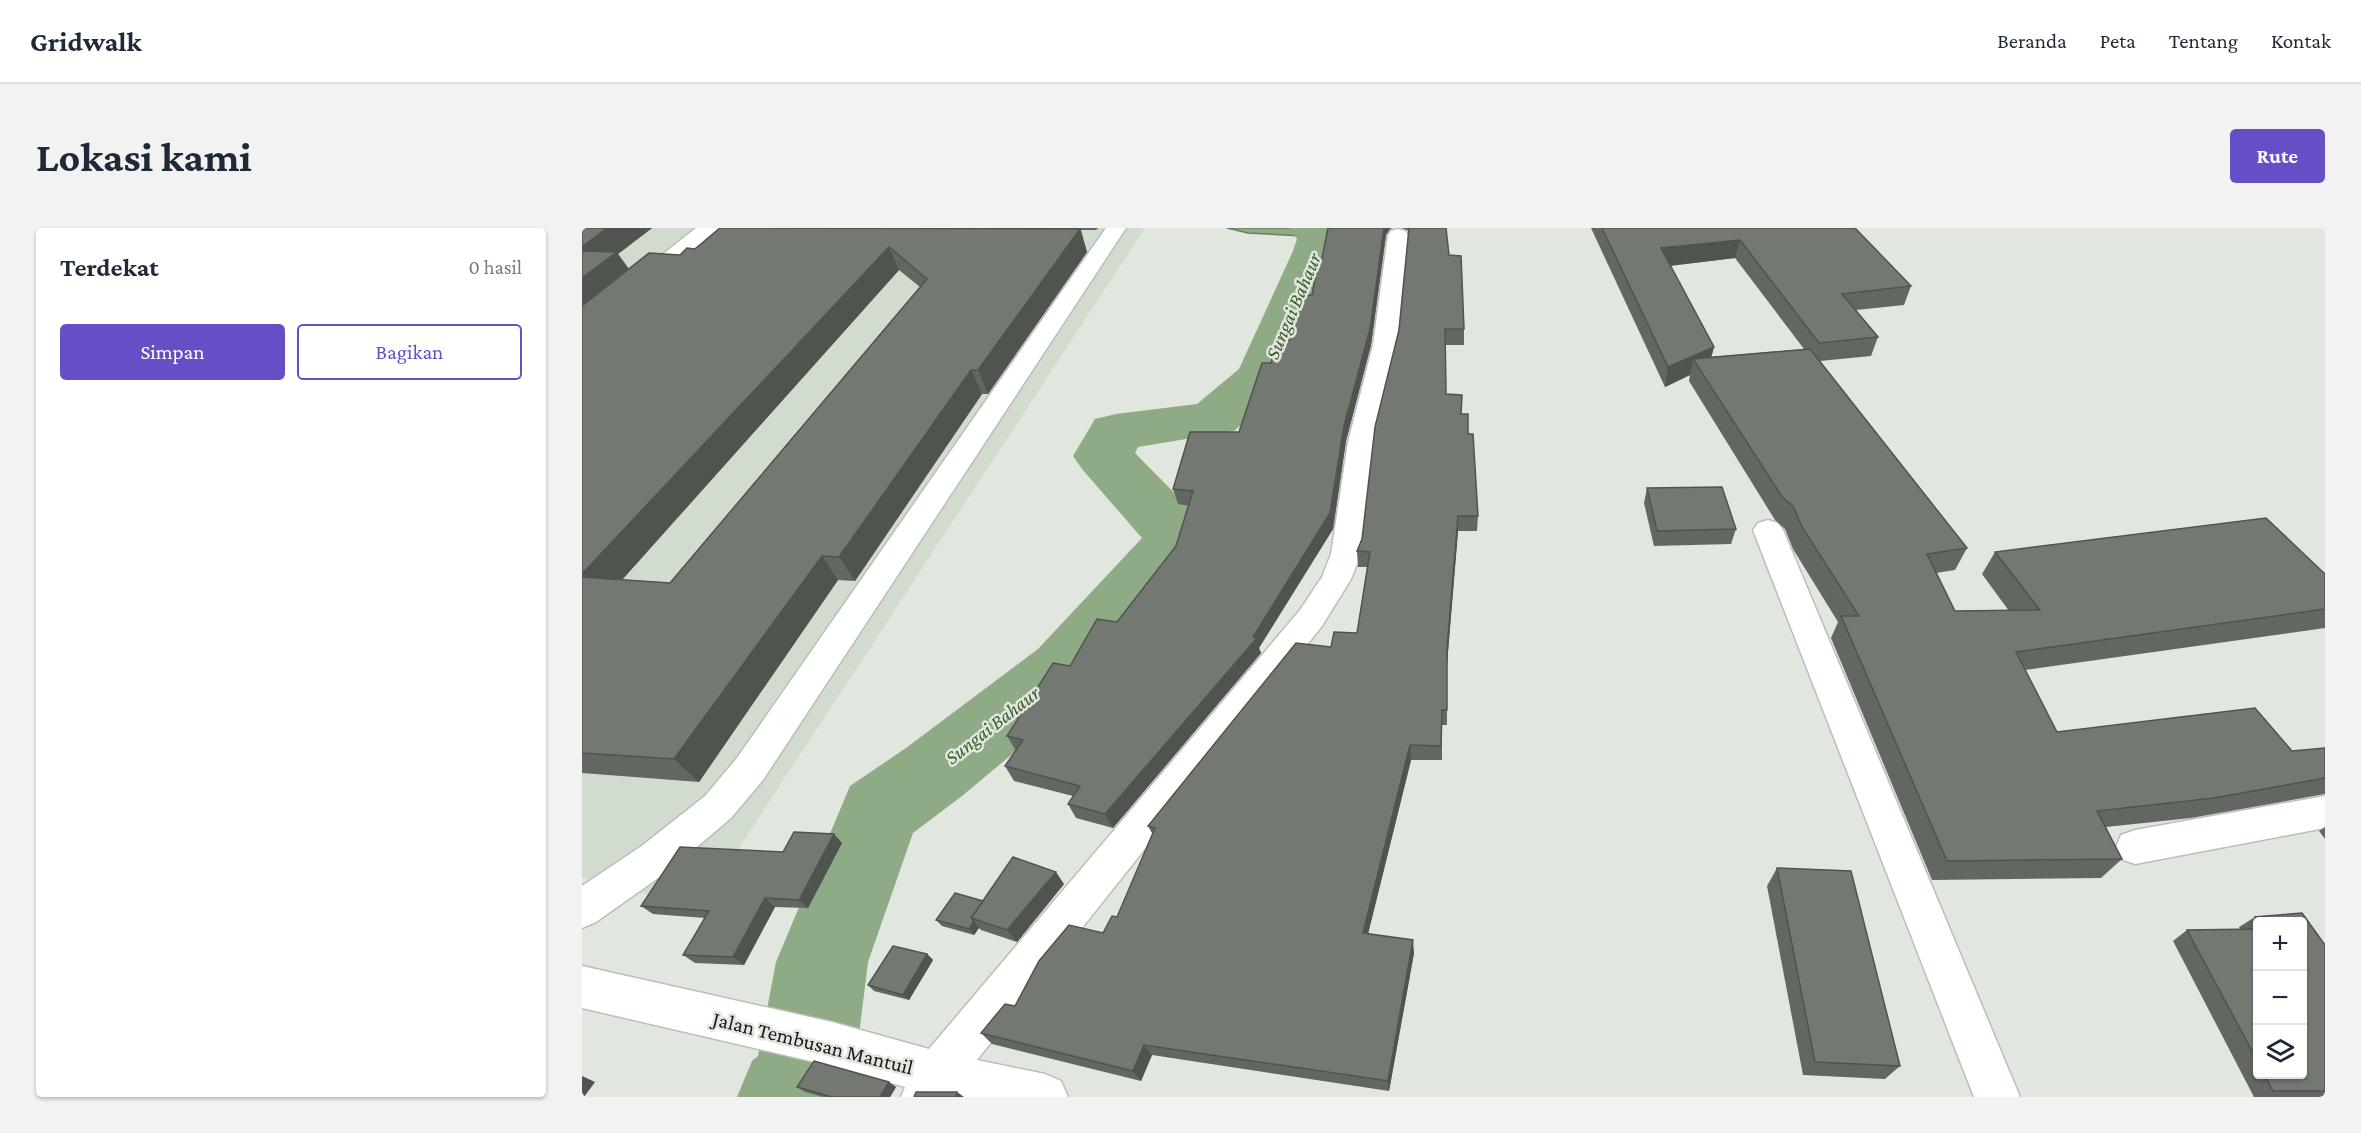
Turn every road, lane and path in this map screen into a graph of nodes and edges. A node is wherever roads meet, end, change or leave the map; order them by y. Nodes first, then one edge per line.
1 (676, 228) edge
2 (709, 228) edge
3 (1398, 235) dead end
4 (1102, 236) edge
5 (616, 279) junction
6 (643, 282) junction
7 (582, 305) edge
8 (582, 330) edge
9 (1768, 530) dead end
10 (2325, 812) edge
11 (2135, 847) dead end
12 (582, 909) edge
13 (582, 987) edge
14 (931, 1086) edge
15 (1045, 1097) edge
16 (1997, 1097) edge

1 - 5 street
2 - 6 street
3 - 14 street
4 - 12 street
5 - 6 street
5 - 7 street
6 - 8 street
9 - 16 street
10 - 11 street
13 - 14 street, Jalan Tembusan Mantuil
14 - 15 street, Jalan Tembusan Mantuil

